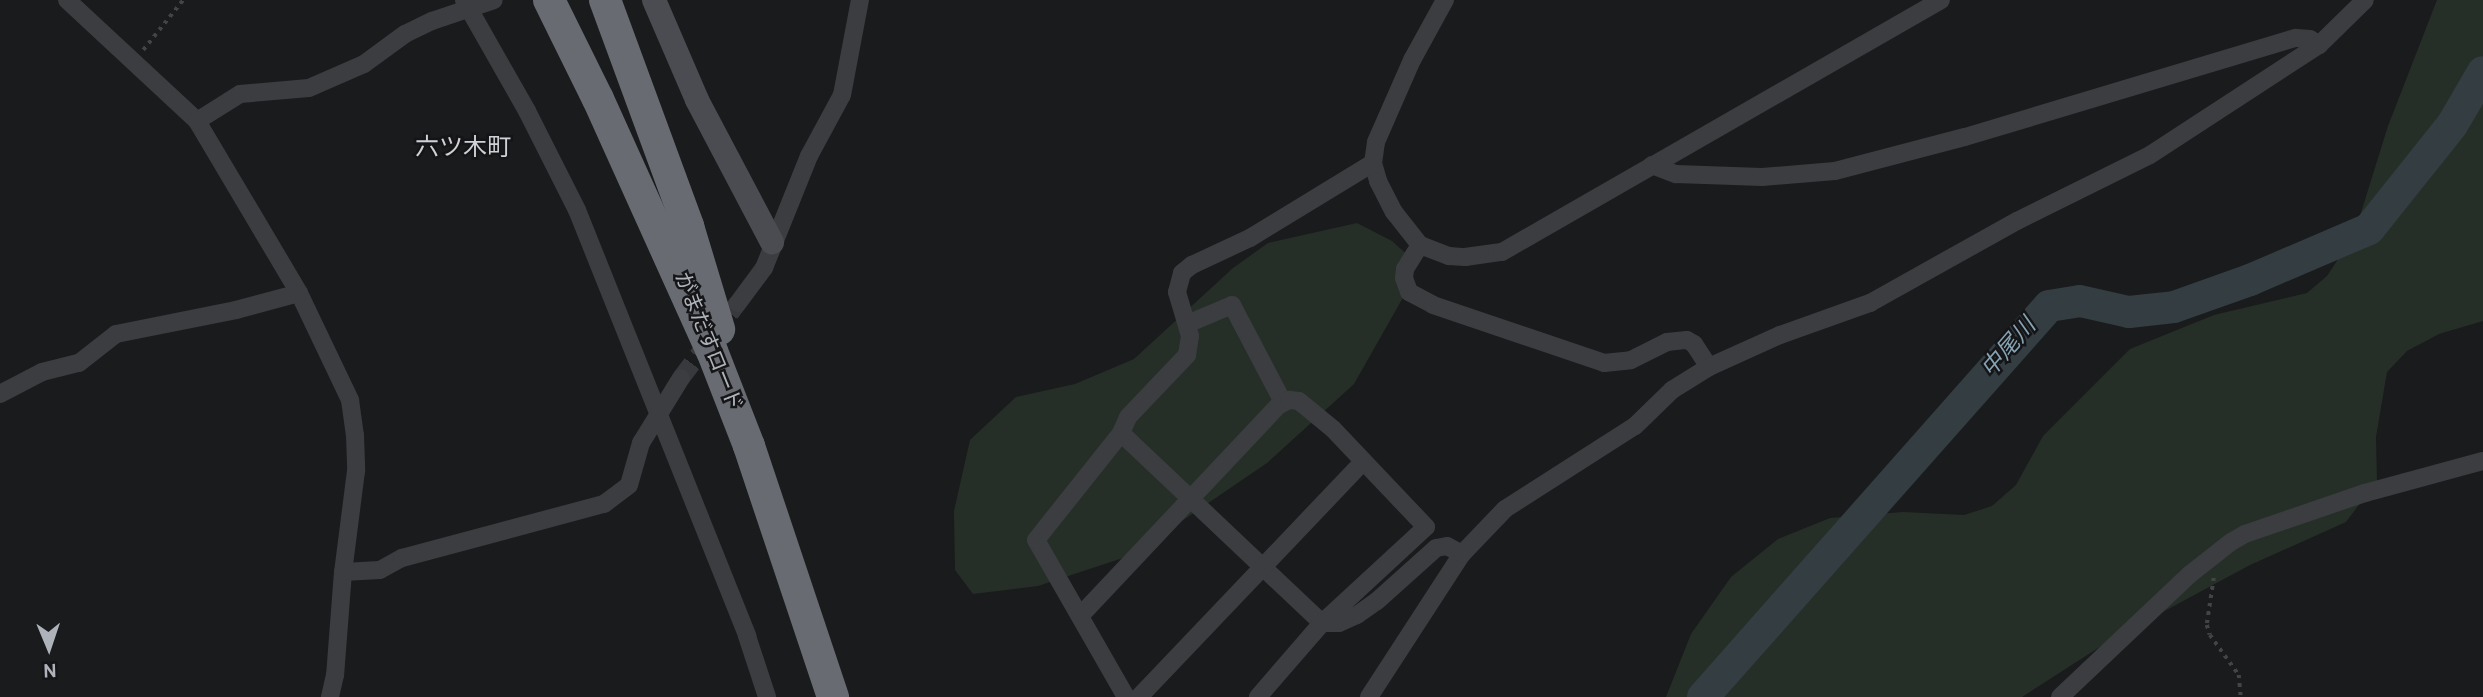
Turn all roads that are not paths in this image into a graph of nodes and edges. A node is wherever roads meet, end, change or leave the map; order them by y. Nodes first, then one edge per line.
1 (67, 0) edge
2 (494, 0) edge
3 (534, 0) edge
4 (549, 0) edge
5 (605, 0) edge
6 (654, 0) edge
7 (860, 0) edge
8 (1445, 0) edge
9 (1941, 0) edge
10 (2365, 0) edge
11 (466, 5) edge
12 (2319, 45) junction
13 (598, 99) junction
14 (197, 121) junction
15 (1373, 163) junction
16 (1652, 165) junction
17 (772, 242) junction
18 (1420, 245) junction
19 (299, 293) junction
20 (738, 303) tunnel mouth
21 (1187, 324) junction
22 (1709, 367) junction
23 (681, 378) tunnel mouth
24 (0, 394) edge
25 (1283, 402) junction
26 (657, 414) junction
27 (1121, 433) junction
28 (749, 446) junction
29 (2483, 461) edge
30 (1363, 462) junction
31 (1190, 499) junction
32 (1462, 554) junction
33 (1263, 568) junction
34 (343, 572) junction
35 (1080, 616) junction
36 (1322, 623) junction
37 (330, 697) edge
38 (767, 697) edge
39 (833, 697) edge
40 (1126, 697) edge
41 (1139, 697) edge
42 (1258, 697) edge
43 (1369, 697) edge
44 (2060, 697) edge

1 - 14 street
2 - 11 street
3 - 13 highway
4 - 13 highway, がまだすロード
5 - 28 highway
6 - 17 street
7 - 17 street
8 - 15 street
9 - 16 street
10 - 12 street
11 - 14 street
11 - 26 street
12 - 16 street
12 - 22 street
13 - 28 highway, がまだすロード
14 - 19 street
15 - 18 street
15 - 21 street
16 - 18 street
17 - 20 street
18 - 22 street
19 - 24 street
19 - 34 street
21 - 25 street
21 - 27 street
22 - 32 street
23 - 26 street
25 - 30 street
25 - 31 street
26 - 34 street
26 - 38 street
27 - 31 street
27 - 35 street
28 - 39 highway, がまだすロード
29 - 44 street
30 - 33 street
30 - 36 street
31 - 33 street
31 - 35 street
32 - 36 street
32 - 43 street
33 - 36 street
33 - 41 street
34 - 37 street
35 - 40 street
36 - 42 street

